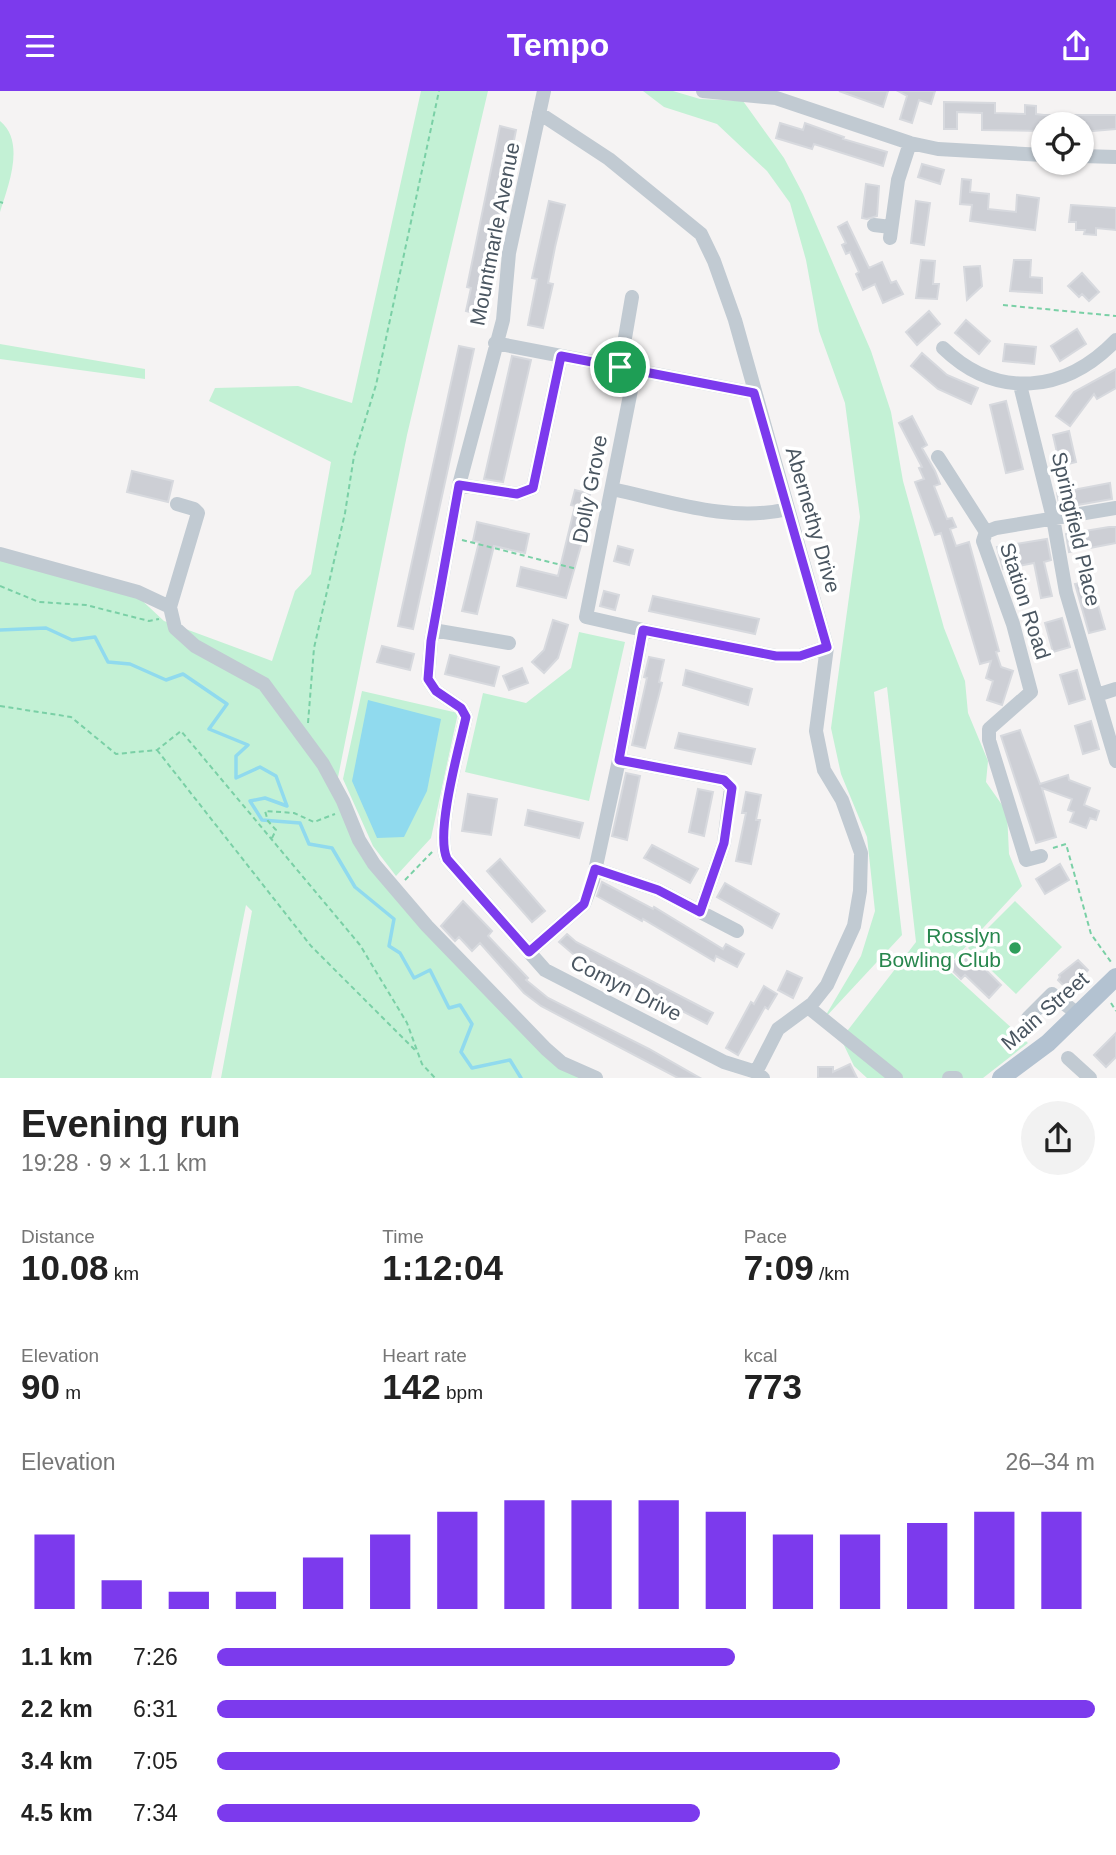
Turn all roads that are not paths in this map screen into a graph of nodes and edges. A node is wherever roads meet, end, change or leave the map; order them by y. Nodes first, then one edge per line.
1 (544, 91) edge
2 (703, 91) edge
3 (730, 92) edge
4 (539, 113) junction
5 (910, 143) junction
6 (1031, 154) edge
7 (1094, 156) edge
8 (1116, 157) edge
9 (874, 225) dead end
10 (632, 297) dead end
11 (1116, 341) edge
12 (495, 343) junction
13 (943, 348) dead end
14 (561, 356) junction
15 (620, 367) junction
16 (635, 370) junction
17 (1020, 385) junction
18 (754, 393) junction
19 (938, 457) dead end
20 (459, 485) junction
21 (612, 489) junction
22 (177, 504) dead end
23 (1116, 508) edge
24 (788, 509) junction
25 (1053, 518) junction
26 (986, 532) junction
27 (0, 554) edge
28 (170, 612) junction
29 (433, 630) junction
30 (643, 630) junction
31 (509, 643) dead end
32 (827, 647) junction
33 (1116, 689) edge
34 (1097, 695) junction
35 (619, 760) junction
36 (1116, 761) edge
37 (443, 841) joint
38 (1041, 856) road end
39 (595, 869) junction
40 (700, 912) junction
41 (737, 931) dead end
42 (529, 952) junction
43 (1111, 983) edge
44 (808, 1007) junction
45 (1079, 1015) junction
46 (1028, 1018) dead end
47 (1068, 1058) dead end
48 (760, 1075) edge
49 (596, 1078) edge
50 (896, 1078) edge
51 (949, 1078) edge
52 (956, 1078) edge
53 (1001, 1078) edge
54 (1090, 1078) edge

1 - 4 street, Mountmarle Avenue
2 - 3 street
3 - 5 street
4 - 12 street, Mountmarle Avenue
4 - 18 street, Abernethy Drive
5 - 6 street
5 - 9 street
7 - 8 street
10 - 15 street
11 - 17 street
12 - 14 street
12 - 20 street, Mountmarle Avenue
13 - 17 street
14 - 15 street
14 - 20 street
15 - 16 street
16 - 18 street
16 - 21 street, Dolly Grove
17 - 25 street, Springfield Place
18 - 24 street, Abernethy Drive
19 - 26 street
20 - 29 street, Mountmarle Avenue
21 - 24 street
21 - 30 street, Dolly Grove
22 - 28 street
23 - 25 street, Station Road
24 - 32 street, Abernethy Drive
25 - 26 street, Station Road
25 - 34 street, Springfield Place
26 - 38 street, Station Road
27 - 28 street
28 - 49 street
29 - 31 street
29 - 37 street, Mountmarle Avenue
30 - 32 street
30 - 35 street
32 - 44 street, Abernethy Drive
33 - 34 street
34 - 36 street, Springfield Place
35 - 39 street
35 - 40 street
37 - 42 street, Comyn Drive
39 - 40 street
39 - 42 street
40 - 41 street
42 - 48 street, Comyn Drive
43 - 45 main road, Main Street
44 - 48 street, Abernethy Drive
44 - 50 street
45 - 46 street
45 - 53 main road, Main Street
47 - 54 street
51 - 52 street

